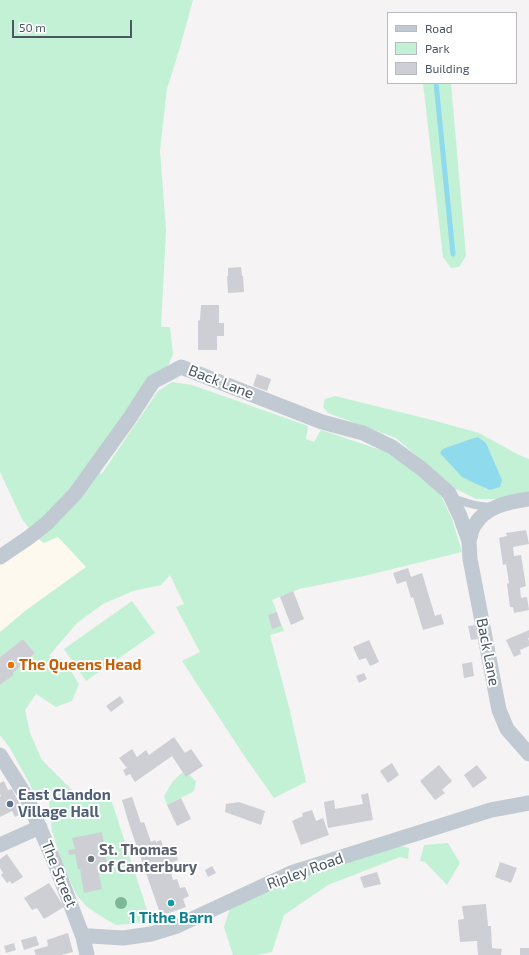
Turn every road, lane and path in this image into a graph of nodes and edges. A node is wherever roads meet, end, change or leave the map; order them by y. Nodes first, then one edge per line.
1 (452, 498) junction
2 (529, 499) edge
3 (499, 505) junction
4 (469, 541) junction
5 (0, 557) edge
6 (529, 754) edge
7 (0, 755) edge
8 (529, 803) edge
9 (40, 827) junction
10 (0, 845) edge
11 (83, 937) junction
12 (87, 955) edge

1 - 3 lane
1 - 4 street, Back Lane
1 - 5 street, Back Lane
2 - 3 street, Back Lane
3 - 4 street, Back Lane
4 - 6 street, Back Lane
7 - 9 street, The Street
8 - 11 street, Ripley Road
9 - 10 street
9 - 11 street, The Street
11 - 12 street, The Street

